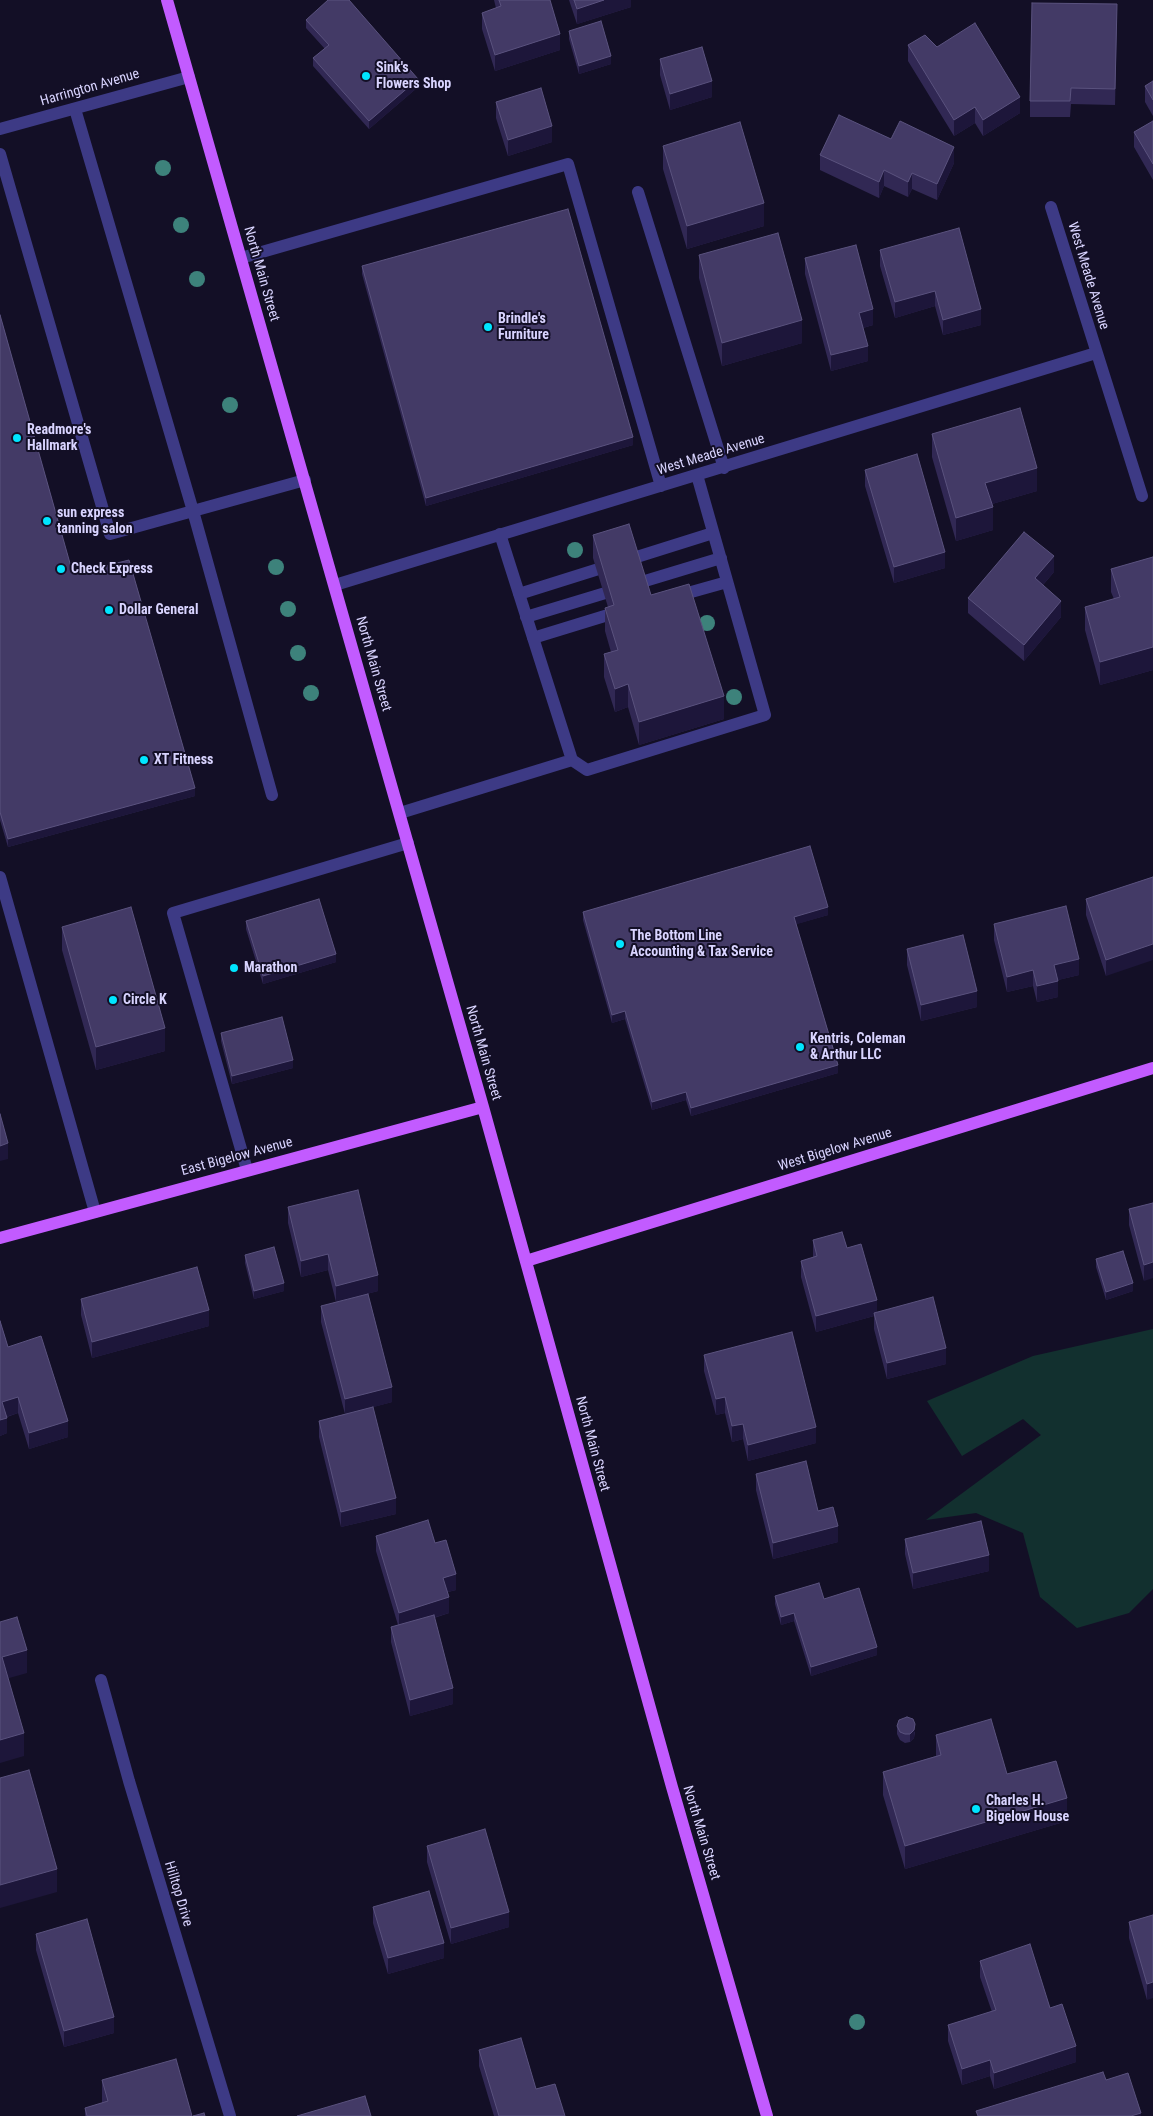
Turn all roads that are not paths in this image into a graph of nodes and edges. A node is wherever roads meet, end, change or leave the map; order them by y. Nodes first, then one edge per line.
1 (167, 0) edge
2 (189, 77) junction
3 (75, 109) junction
4 (0, 129) edge
5 (0, 154) edge
6 (638, 192) dead end
7 (1051, 207) dead end
8 (241, 258) junction
9 (1096, 353) junction
10 (724, 468) junction
11 (697, 475) junction
12 (305, 480) junction
13 (661, 486) junction
14 (1142, 496) dead end
15 (193, 511) junction
16 (500, 534) junction
17 (713, 534) junction
18 (720, 558) junction
19 (727, 582) junction
20 (335, 585) junction
21 (519, 594) junction
22 (664, 600) edge
23 (637, 607) edge
24 (526, 617) junction
25 (533, 638) junction
26 (572, 760) junction
27 (272, 795) dead end
28 (400, 813) junction
29 (408, 843) junction
30 (0, 877) edge
31 (1153, 1068) edge
32 (483, 1107) junction
33 (247, 1170) junction
34 (94, 1212) junction
35 (0, 1238) edge
36 (526, 1261) junction
37 (100, 1680) dead end
38 (230, 2116) edge
39 (766, 2116) edge

1 - 2 main road, North Main Street
2 - 3 street, Harrington Avenue
2 - 8 main road, North Main Street
3 - 4 street, Harrington Avenue
3 - 15 street
5 - 15 street
6 - 10 street
7 - 9 street, West Meade Avenue
8 - 12 main road, North Main Street
8 - 13 street
9 - 10 street, West Meade Avenue
9 - 14 street, West Meade Avenue
10 - 11 street, West Meade Avenue
11 - 13 street, West Meade Avenue
11 - 17 street
12 - 15 street
12 - 20 main road, North Main Street
13 - 16 street, West Meade Avenue
15 - 27 street
16 - 20 street, West Meade Avenue
16 - 21 street
17 - 18 street
17 - 21 street
18 - 19 street
18 - 24 street
19 - 22 street
19 - 26 street
20 - 28 main road, North Main Street
21 - 24 street
23 - 25 street
24 - 25 street
25 - 26 street
26 - 28 street
28 - 29 main road, North Main Street
29 - 32 main road, North Main Street
29 - 33 street
30 - 34 street
31 - 36 main road, West Bigelow Avenue
32 - 33 main road, East Bigelow Avenue
32 - 36 main road, North Main Street
33 - 34 main road, East Bigelow Avenue
34 - 35 main road, East Bigelow Avenue
36 - 39 main road, North Main Street
37 - 38 street, Hilltop Drive

